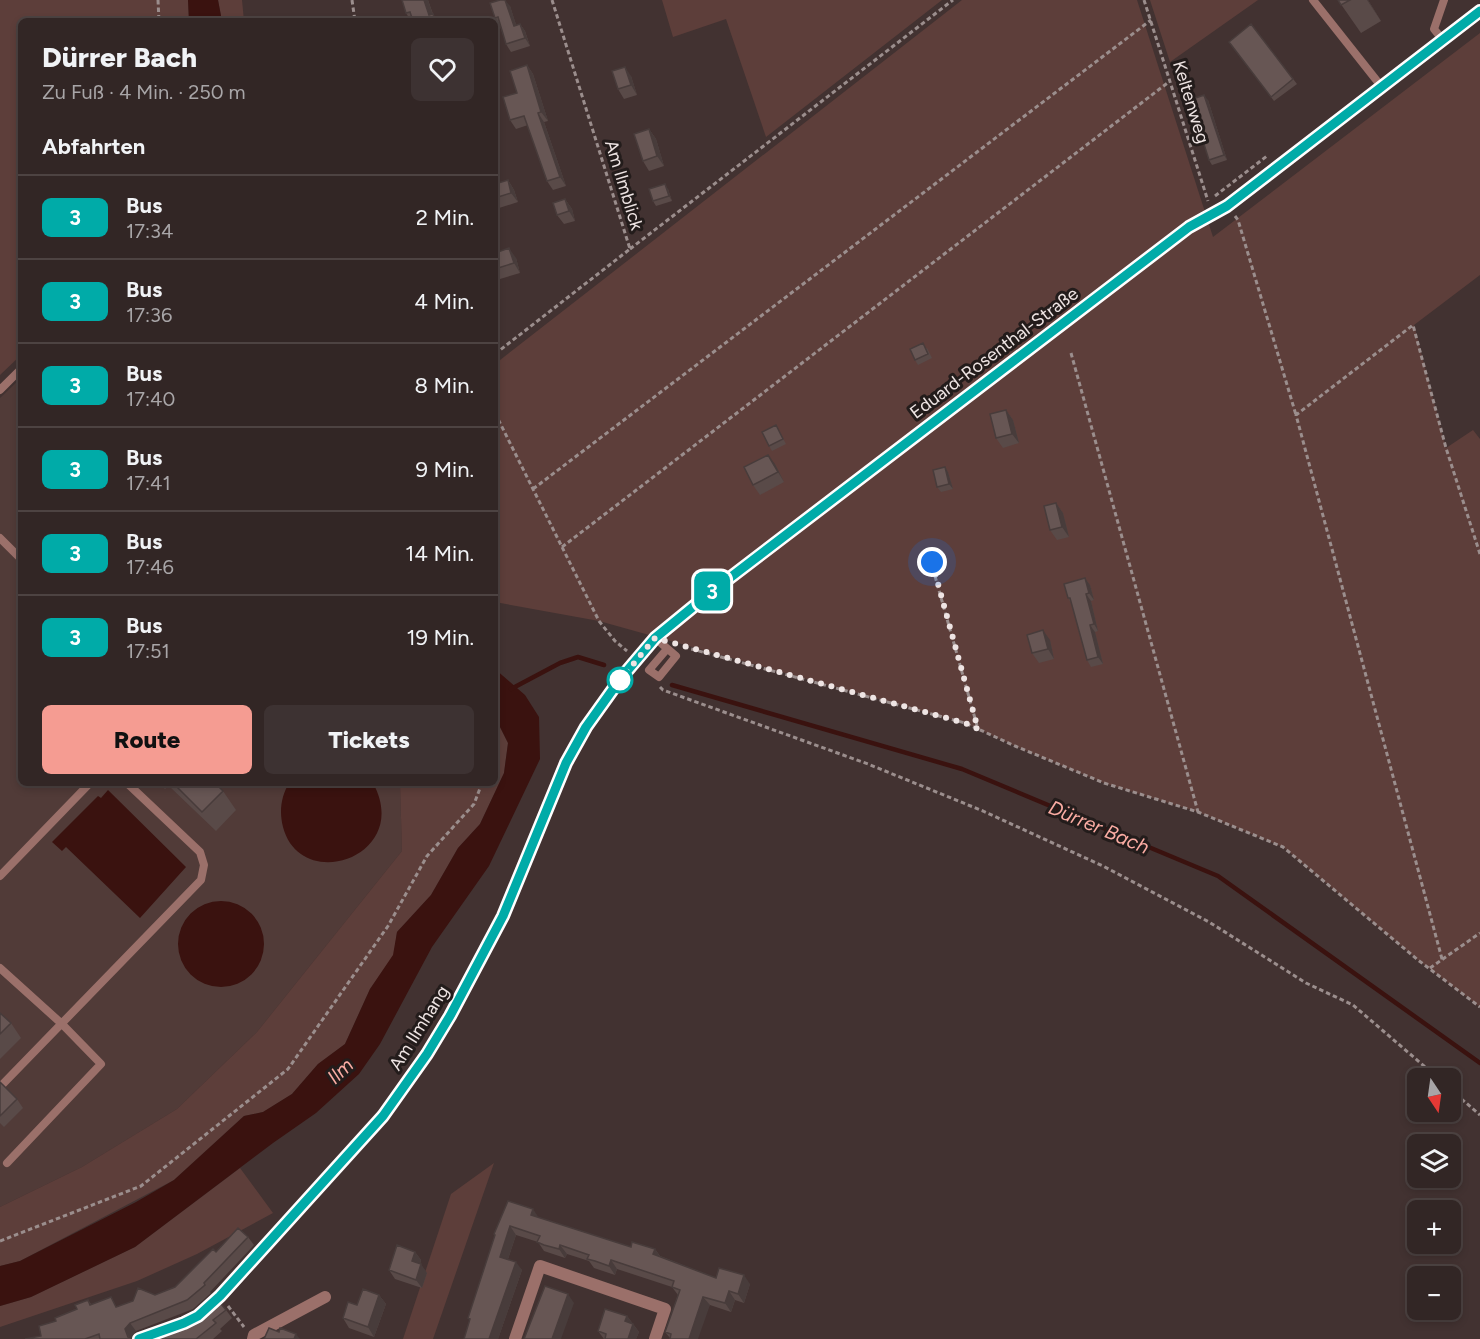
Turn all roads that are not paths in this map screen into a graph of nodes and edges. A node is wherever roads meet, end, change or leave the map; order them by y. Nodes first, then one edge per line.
1 (1313, 0) edge
2 (1444, 0) edge
3 (1480, 11) edge
4 (1442, 39) junction
5 (1381, 86) junction
6 (18, 372) edge
7 (0, 390) edge
8 (0, 538) edge
9 (18, 556) edge
10 (655, 638) junction
11 (667, 649) dead end
12 (637, 659) joint
13 (87, 786) edge
14 (130, 786) edge
15 (0, 876) edge
16 (0, 968) edge
17 (62, 1024) junction
18 (0, 1087) edge
19 (7, 1163) dead end
20 (325, 1297) dead end
21 (198, 1316) edge
22 (251, 1336) edge
23 (515, 1339) edge
24 (655, 1339) edge

1 - 5 lane
2 - 4 lane
3 - 4 street, Eduard-Rosenthal-Straße
4 - 5 street, Eduard-Rosenthal-Straße
5 - 10 street, Eduard-Rosenthal-Straße
6 - 7 lane
8 - 9 lane
10 - 11 lane
10 - 12 street, Eduard-Rosenthal-Straße
12 - 21 street, Am Ilmhang
13 - 15 lane
14 - 17 lane
16 - 17 lane
17 - 18 lane
17 - 19 lane
20 - 22 street
23 - 24 street

